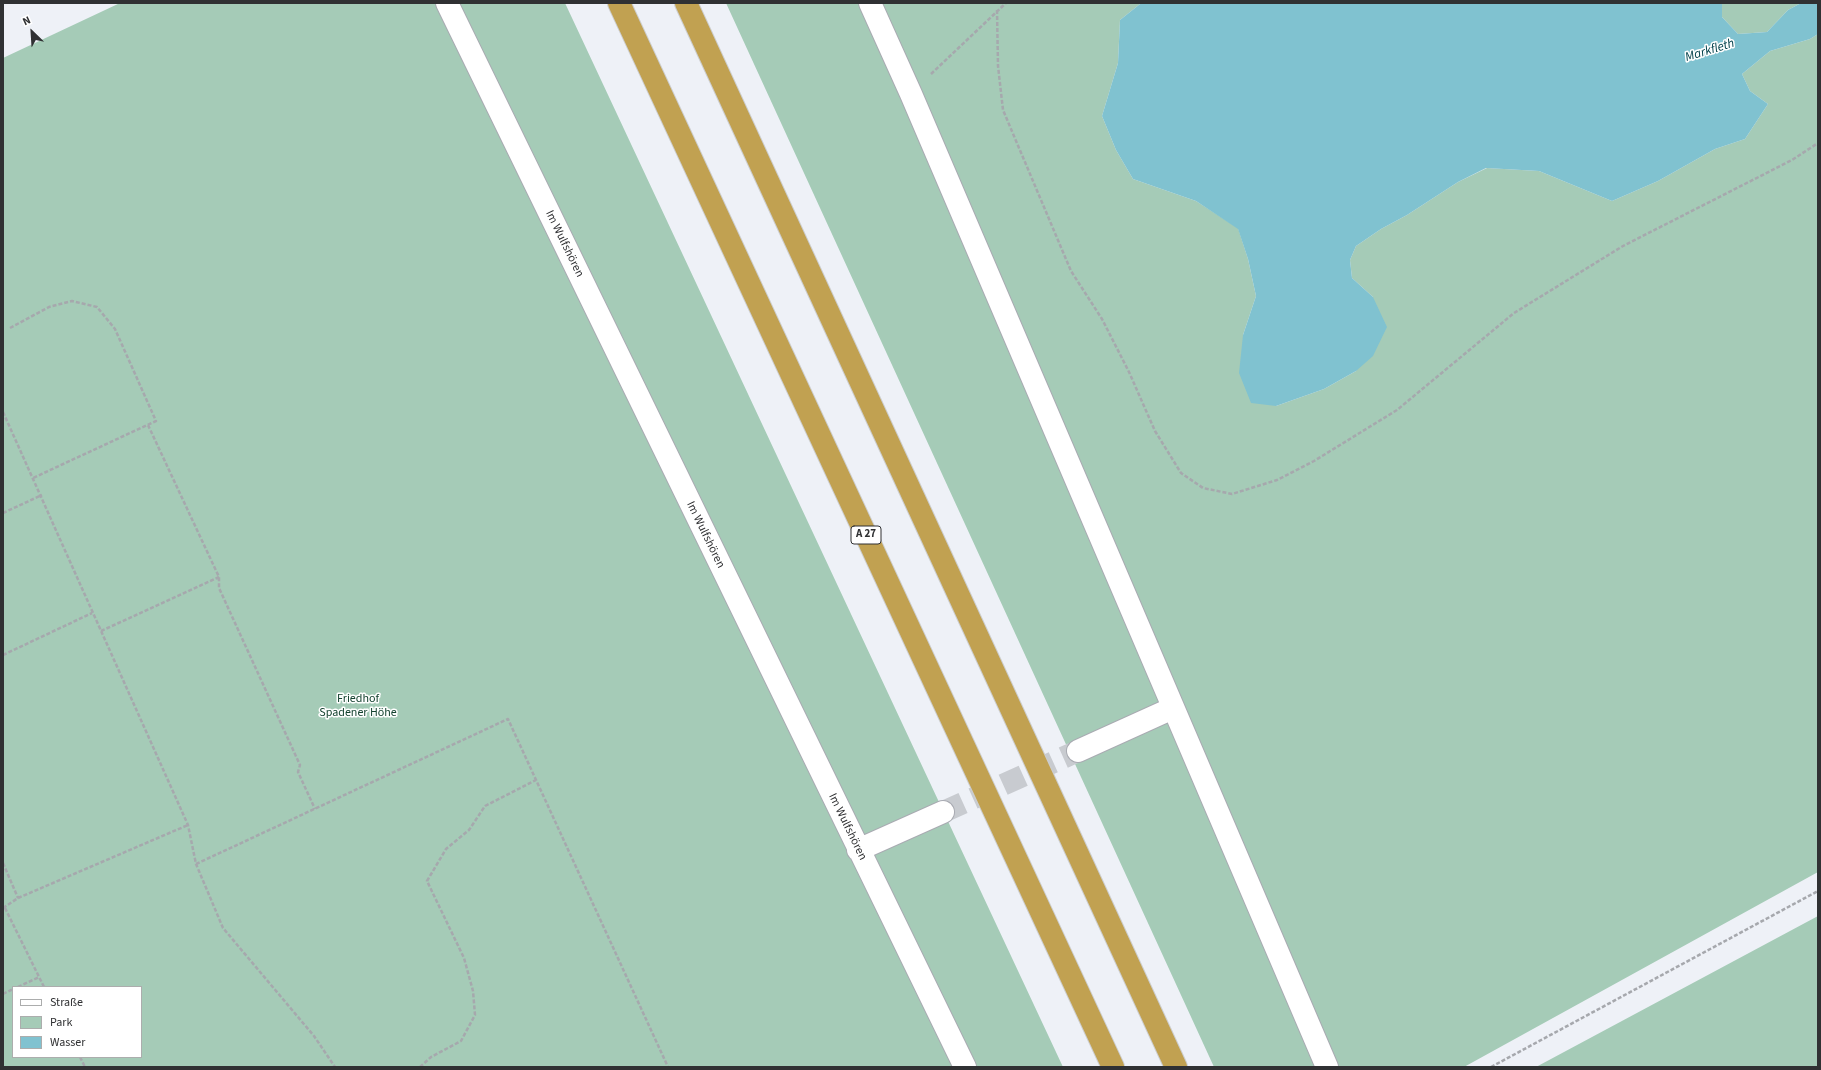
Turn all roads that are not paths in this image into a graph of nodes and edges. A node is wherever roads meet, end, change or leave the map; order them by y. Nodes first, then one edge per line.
1 (447, 3) edge
2 (620, 3) edge
3 (686, 3) edge
4 (870, 3) edge
5 (1172, 708) junction
6 (1078, 751) tunnel mouth
7 (943, 812) tunnel mouth
8 (858, 850) junction
9 (965, 1067) edge
10 (1113, 1067) edge
11 (1176, 1067) edge
12 (1327, 1067) edge

1 - 8 lane, Im Wulfshören
2 - 10 highway, A 27
3 - 11 highway
4 - 5 lane
5 - 6 lane
5 - 12 lane
7 - 8 lane
8 - 9 lane, Im Wulfshören

